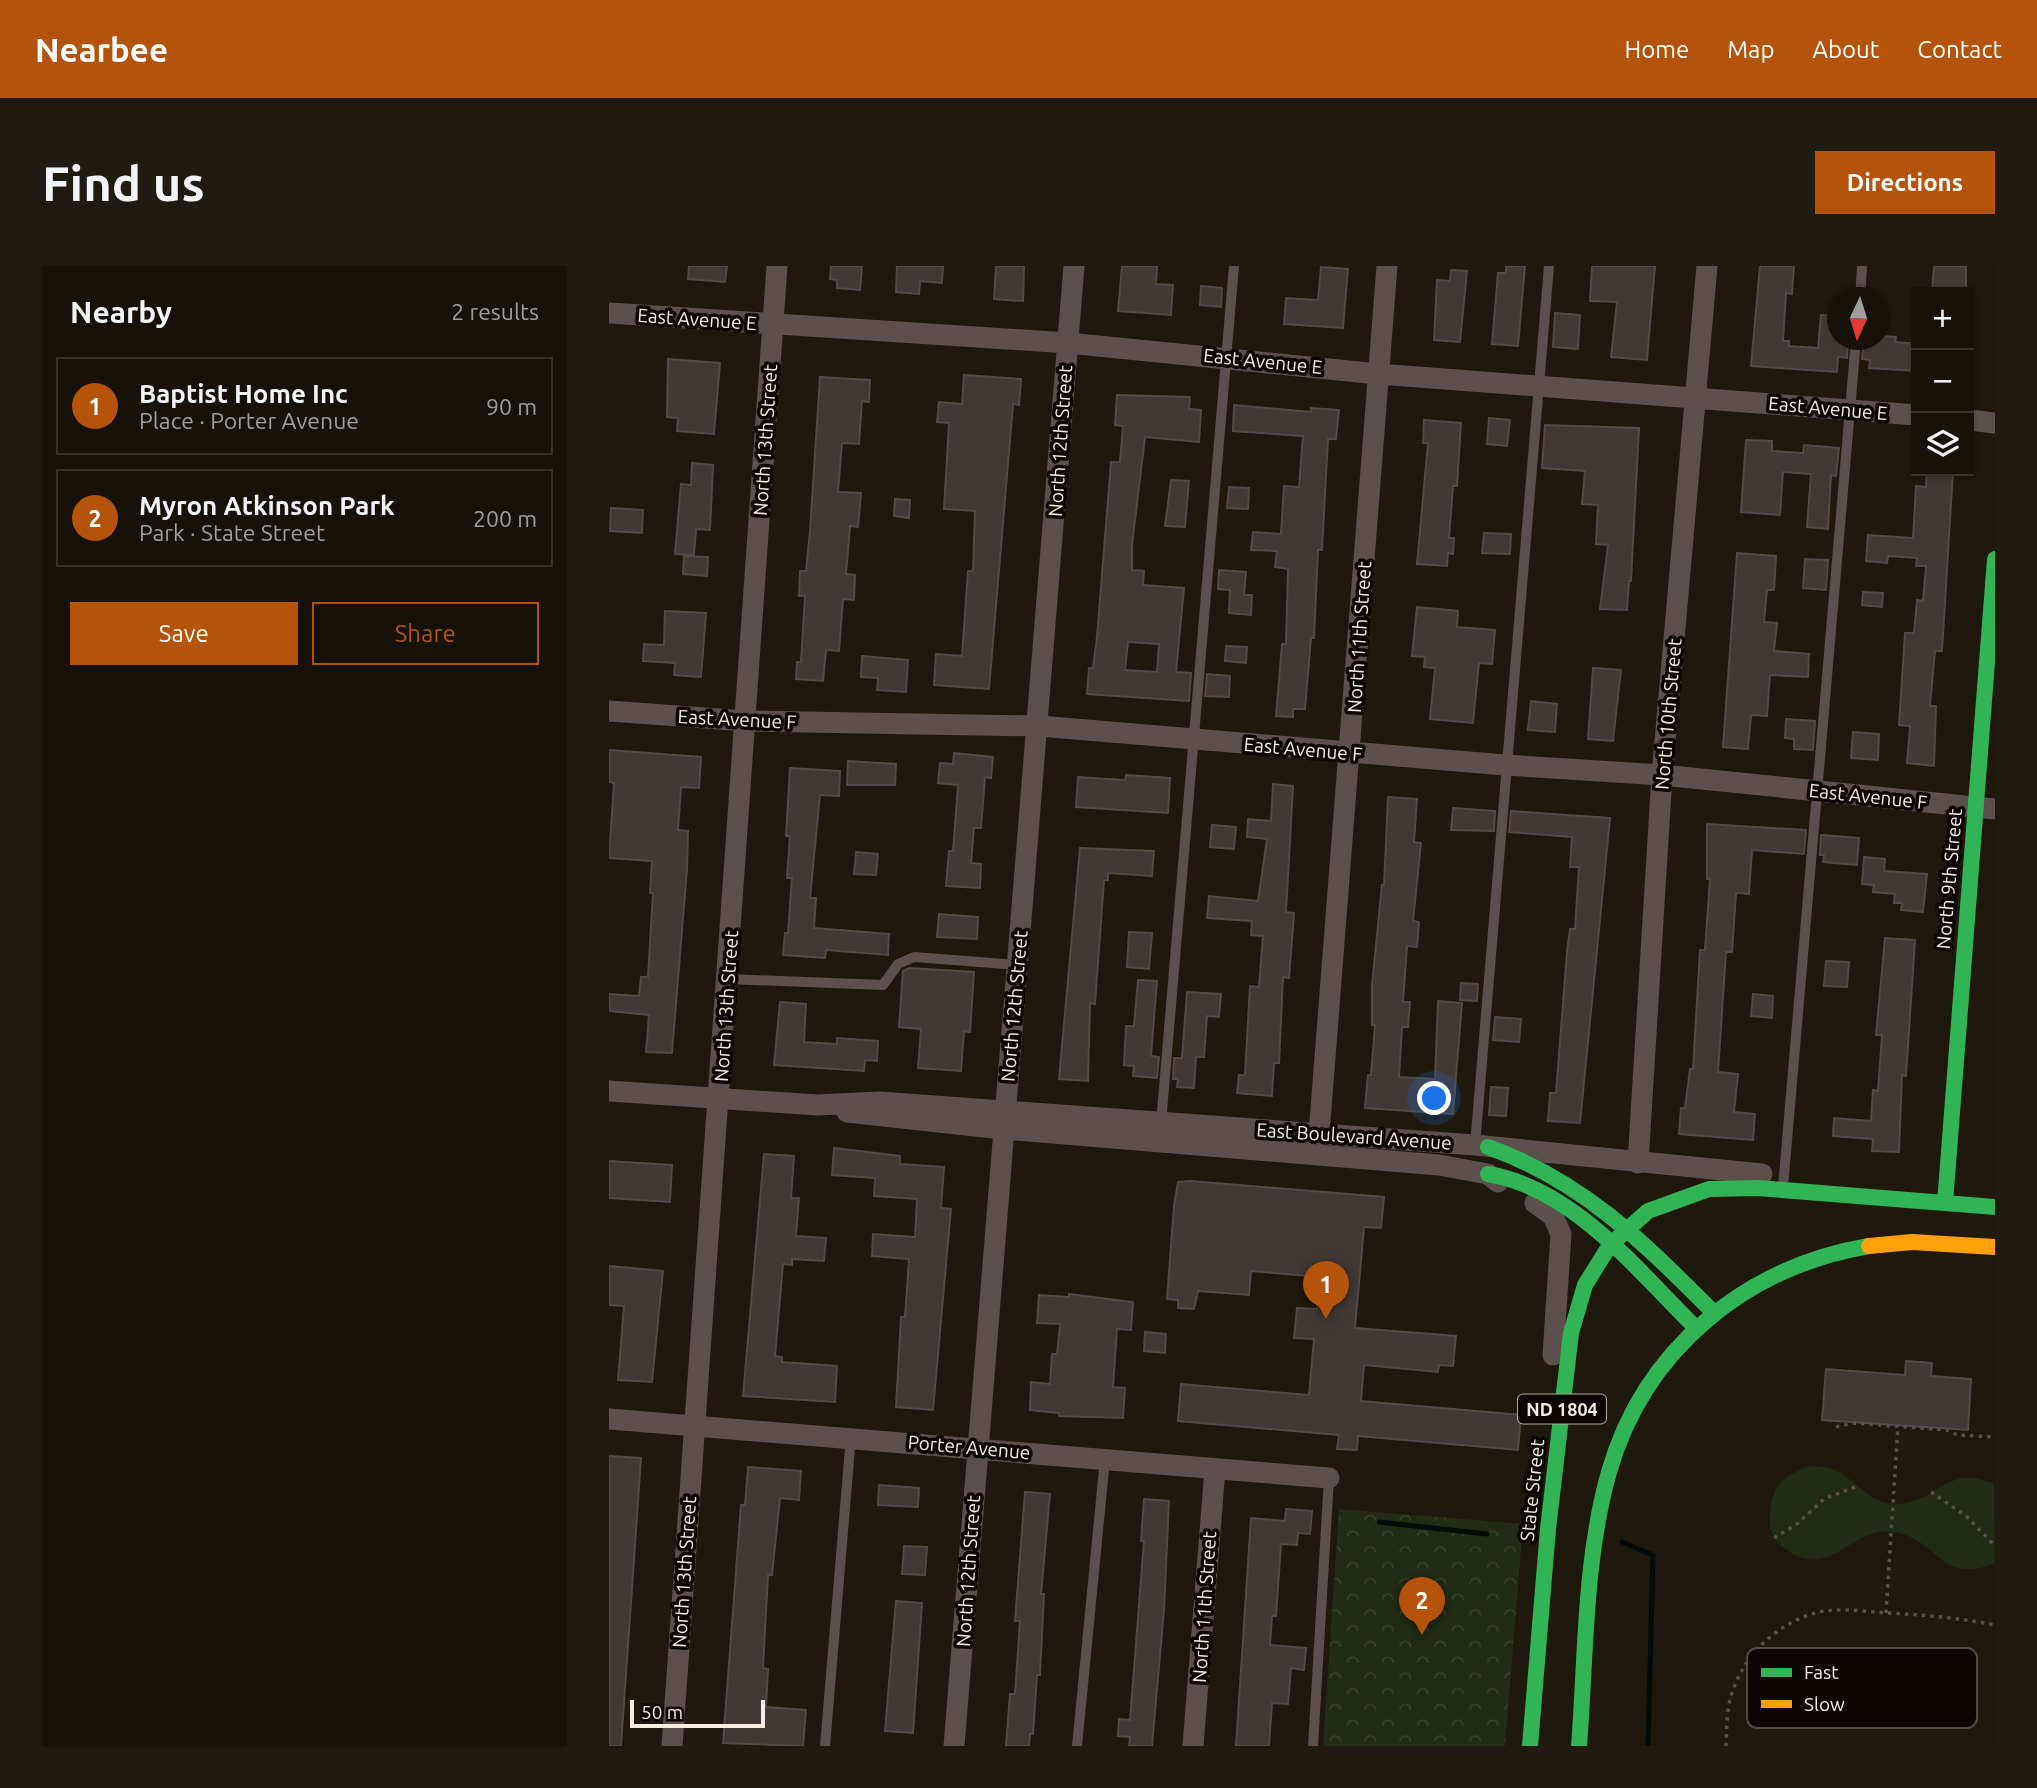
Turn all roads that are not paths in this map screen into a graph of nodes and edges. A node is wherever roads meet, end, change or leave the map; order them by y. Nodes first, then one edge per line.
1 (777, 266) edge
2 (1075, 266) edge
3 (1234, 266) edge
4 (1387, 266) edge
5 (1549, 266) edge
6 (1707, 266) edge
7 (1862, 266) edge
8 (1861, 287) edge
9 (609, 313) edge
10 (773, 325) junction
11 (1068, 343) junction
12 (1855, 350) edge
13 (1227, 356) junction
14 (1380, 374) junction
15 (1539, 386) junction
16 (1696, 398) junction
17 (1851, 409) junction
18 (1911, 415) edge
19 (1974, 421) edge
20 (1995, 423) edge
21 (1995, 559) edge
22 (609, 711) edge
23 (746, 721) junction
24 (1039, 726) junction
25 (1193, 740) junction
26 (1350, 752) junction
27 (1505, 765) junction
28 (1662, 775) junction
29 (1815, 790) junction
30 (1986, 808) edge
31 (1018, 965) junction
32 (728, 979) junction
33 (609, 1091) edge
34 (720, 1098) junction
35 (1004, 1120) junction
36 (1161, 1123) junction
37 (1319, 1134) junction
38 (1482, 1146) junction
39 (1638, 1163) junction
40 (1488, 1174) junction
41 (1783, 1183) junction
42 (1758, 1188) joint
43 (1887, 1198) joint
44 (1945, 1203) junction
45 (1995, 1207) edge
46 (1627, 1228) junction
47 (1995, 1239) edge
48 (1610, 1245) junction
49 (1995, 1247) edge
50 (1713, 1312) junction
51 (1695, 1327) junction
52 (609, 1419) edge
53 (695, 1425) junction
54 (851, 1436) junction
55 (978, 1447) junction
56 (1105, 1459) junction
57 (1215, 1469) junction
58 (1329, 1478) joint
59 (1548, 1528) junction
60 (672, 1746) edge
61 (825, 1746) edge
62 (954, 1746) edge
63 (1077, 1746) edge
64 (1193, 1746) edge
65 (1313, 1746) edge
66 (1529, 1746) edge
67 (1579, 1746) edge

1 - 10 street, North 13th Street
2 - 11 street, North 12th Street
3 - 13 lane
4 - 14 street, North 11th Street
5 - 15 lane
6 - 16 street, North 10th Street
7 - 8 lane
9 - 10 street, East Avenue E
10 - 11 street, East Avenue E
10 - 23 street, North 13th Street
11 - 13 street, East Avenue E
11 - 24 street, North 12th Street
12 - 17 lane
13 - 14 street, East Avenue E
13 - 25 lane
14 - 15 street, East Avenue E
14 - 26 street, North 11th Street
15 - 16 street, East Avenue E
15 - 27 lane
16 - 17 street, East Avenue E
16 - 28 street, North 10th Street
17 - 18 street, East Avenue E
17 - 29 lane
19 - 20 street
21 - 30 main road, North 9th Street
22 - 23 street, East Avenue F
23 - 24 street, East Avenue F
23 - 32 street, North 13th Street
24 - 25 street, East Avenue F
24 - 31 street, North 12th Street
25 - 26 street, East Avenue F
25 - 36 lane
26 - 27 street, East Avenue F
26 - 37 street, North 11th Street
27 - 28 street, East Avenue F
27 - 38 lane
28 - 29 street, East Avenue F
28 - 39 street, North 10th Street
29 - 30 street, East Avenue F
29 - 41 lane
30 - 44 main road, North 9th Street
31 - 32 lane
31 - 35 street, North 12th Street
32 - 34 street, North 13th Street
33 - 34 street, East Boulevard Avenue
34 - 35 street, East Boulevard Avenue
34 - 53 street, North 13th Street
35 - 36 street, East Boulevard Avenue
35 - 40 street, East Boulevard Avenue
35 - 55 street, North 12th Street
36 - 37 street, East Boulevard Avenue
37 - 38 street, East Boulevard Avenue
38 - 39 street, East Boulevard Avenue
38 - 46 main road
39 - 41 street, East Boulevard Avenue
40 - 48 main road
40 - 59 street, East Boulevard Avenue
41 - 42 main road, East Boulevard Avenue / ND 1804
41 - 43 street, East Boulevard Avenue
42 - 46 main road, State Street / ND 1804
43 - 44 main road, East Boulevard Avenue
44 - 45 main road, East Boulevard Avenue
44 - 47 main road
46 - 48 main road, State Street / ND 1804
46 - 50 main road
48 - 51 main road
48 - 59 main road, State Street / ND 1804
49 - 50 main road, ND 1804
50 - 51 main road, ND 1804
51 - 67 main road, ND 1804
52 - 53 street, Porter Avenue
53 - 54 street, Porter Avenue
53 - 60 street, North 13th Street
54 - 55 street, Porter Avenue
54 - 61 lane
55 - 56 street, Porter Avenue
55 - 62 street, North 12th Street
56 - 57 street, Porter Avenue
56 - 63 lane
57 - 58 street, Porter Avenue
57 - 64 street, North 11th Street
58 - 65 lane
59 - 66 main road, State Street / ND 1804

